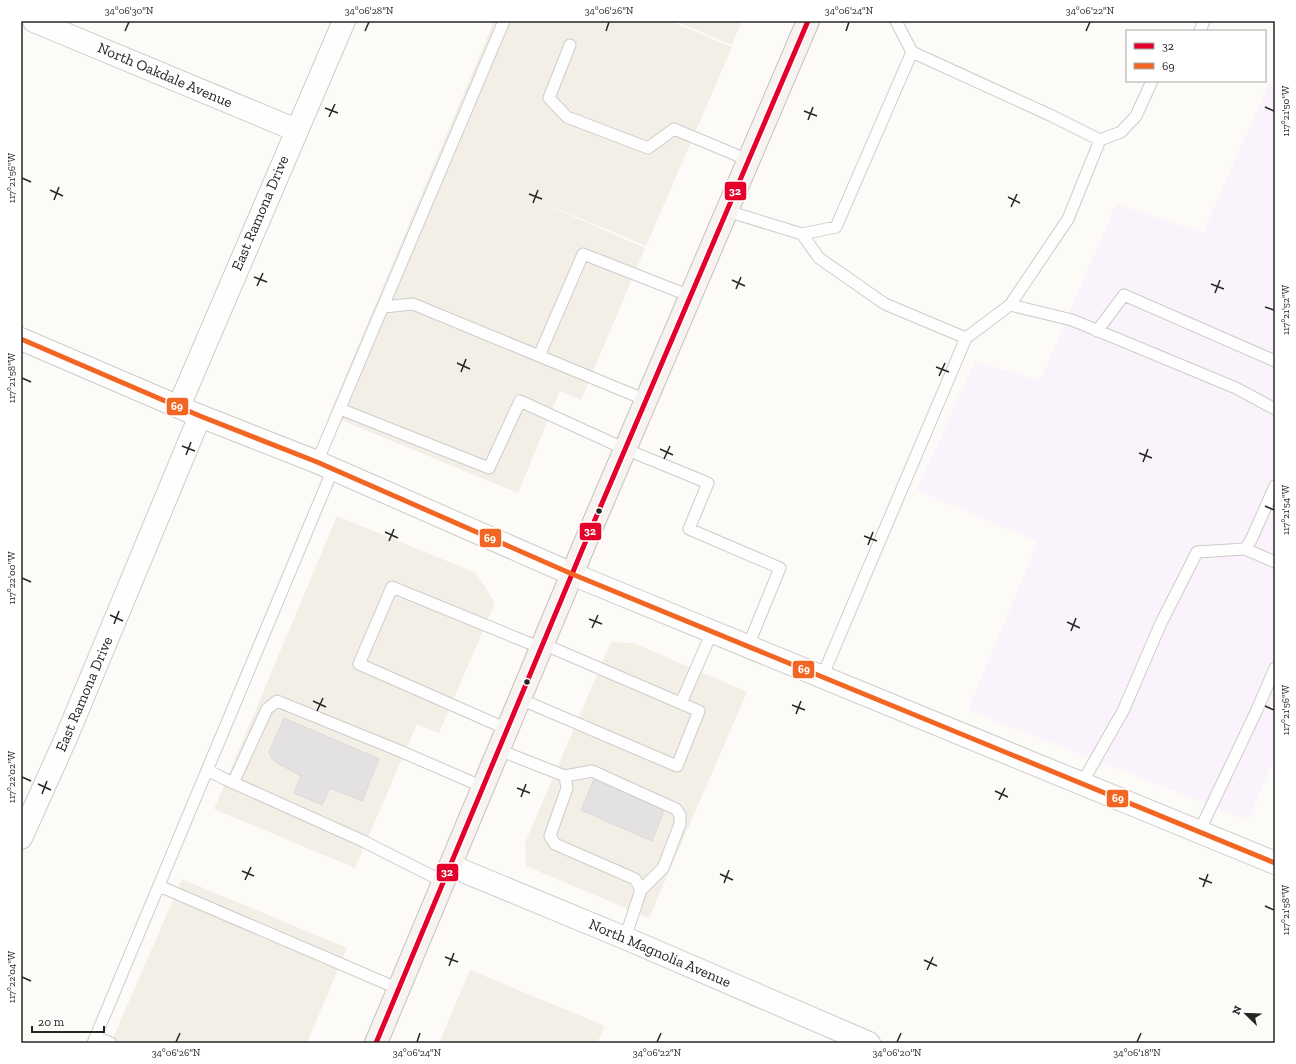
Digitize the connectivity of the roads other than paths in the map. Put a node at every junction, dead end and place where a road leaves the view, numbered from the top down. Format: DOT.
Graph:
graph roads {
  1 [pos="34,21"];
  2 [pos="344,21"];
  3 [pos="504,21"];
  4 [pos="808,21"];
  5 [pos="896,21"];
  6 [pos="570,45"];
  7 [pos="912,52"];
  8 [pos="1152,82"];
  9 [pos="296,130"];
  10 [pos="1100,140"];
  11 [pos="748,160"];
  12 [pos="726,211"];
  13 [pos="802,234"];
  14 [pos="690,296"];
  15 [pos="1010,305"];
  16 [pos="383,307"];
  17 [pos="1097,331"];
  18 [pos="966,338"];
  19 [pos="21,339"];
  20 [pos="539,356"];
  21 [pos="1275,360"];
  22 [pos="646,400"];
  23 [pos="179,406"];
  24 [pos="340,409"];
  25 [pos="1275,409"];
  26 [pos="200,416"];
  27 [pos="625,449"];
  28 [pos="325,466"];
  29 [pos="1275,486"];
  30 [pos="1245,549"];
  31 [pos="1275,562"];
  32 [pos="572,574"];
  33 [pos="712,632"];
  34 [pos="542,646"];
  35 [pos="748,646"];
  36 [pos="1275,668"];
  37 [pos="822,677"];
  38 [pos="520,699"];
  39 [pos="681,704"];
  40 [pos="507,729"];
  41 [pos="499,750"];
  42 [pos="207,770"];
  43 [pos="565,776"];
  44 [pos="233,783"];
  45 [pos="1082,783"];
  46 [pos="483,787"];
  47 [pos="1199,832"];
  48 [pos="21,838"];
  49 [pos="1275,863"];
  50 [pos="447,874"];
  51 [pos="159,886"];
  52 [pos="641,890"];
  53 [pos="625,938"];
  54 [pos="399,989"];
  55 [pos="95,1040"];
  56 [pos="111,1043"];
  57 [pos="376,1043"];
  58 [pos="869,1043"];
  1 -- 9 [label="street, North Oakdale Avenue"];
  2 -- 9 [label="street, East Ramona Drive"];
  3 -- 16 [label="lane"];
  4 -- 11 [label="main road"];
  5 -- 7 [label="lane"];
  6 -- 11 [label="lane"];
  7 -- 10 [label="lane"];
  7 -- 13 [label="lane"];
  8 -- 10 [label="lane"];
  9 -- 23 [label="street, East Ramona Drive"];
  10 -- 15 [label="lane"];
  11 -- 12 [label="main road"];
  12 -- 13 [label="lane"];
  12 -- 14 [label="main road"];
  13 -- 18 [label="lane"];
  14 -- 20 [label="lane"];
  14 -- 22 [label="main road"];
  15 -- 17 [label="lane"];
  15 -- 18 [label="lane"];
  16 -- 20 [label="lane"];
  16 -- 24 [label="lane"];
  17 -- 21 [label="lane"];
  17 -- 25 [label="lane"];
  18 -- 37 [label="lane"];
  19 -- 23 [label="street"];
  20 -- 22 [label="lane"];
  22 -- 27 [label="main road"];
  23 -- 26 [label="street"];
  24 -- 27 [label="lane"];
  24 -- 28 [label="lane"];
  26 -- 28 [label="street"];
  26 -- 48 [label="street, East Ramona Drive"];
  27 -- 32 [label="main road"];
  27 -- 35 [label="lane"];
  28 -- 32 [label="street"];
  28 -- 42 [label="lane"];
  29 -- 30 [label="lane"];
  30 -- 31 [label="lane"];
  30 -- 45 [label="lane"];
  32 -- 33 [label="street"];
  32 -- 34 [label="main road"];
  33 -- 35 [label="street"];
  33 -- 39 [label="lane"];
  34 -- 38 [label="main road"];
  34 -- 39 [label="lane"];
  34 -- 40 [label="lane"];
  35 -- 37 [label="street"];
  36 -- 47 [label="lane"];
  37 -- 45 [label="street"];
  38 -- 39 [label="lane"];
  38 -- 40 [label="main road"];
  40 -- 41 [label="main road"];
  41 -- 43 [label="lane"];
  41 -- 46 [label="main road"];
  42 -- 44 [label="lane"];
  42 -- 51 [label="lane"];
  43 -- 52 [label="lane"];
  43 -- 52 [label="lane"];
  44 -- 46 [label="lane"];
  44 -- 50 [label="lane"];
  45 -- 47 [label="street"];
  46 -- 50 [label="main road"];
  47 -- 49 [label="street"];
  50 -- 53 [label="street, North Magnolia Avenue"];
  50 -- 54 [label="main road"];
  51 -- 54 [label="lane"];
  51 -- 55 [label="lane"];
  52 -- 53 [label="lane"];
  53 -- 58 [label="street, North Magnolia Avenue"];
  54 -- 57 [label="main road"];
  55 -- 56 [label="lane"];
}
